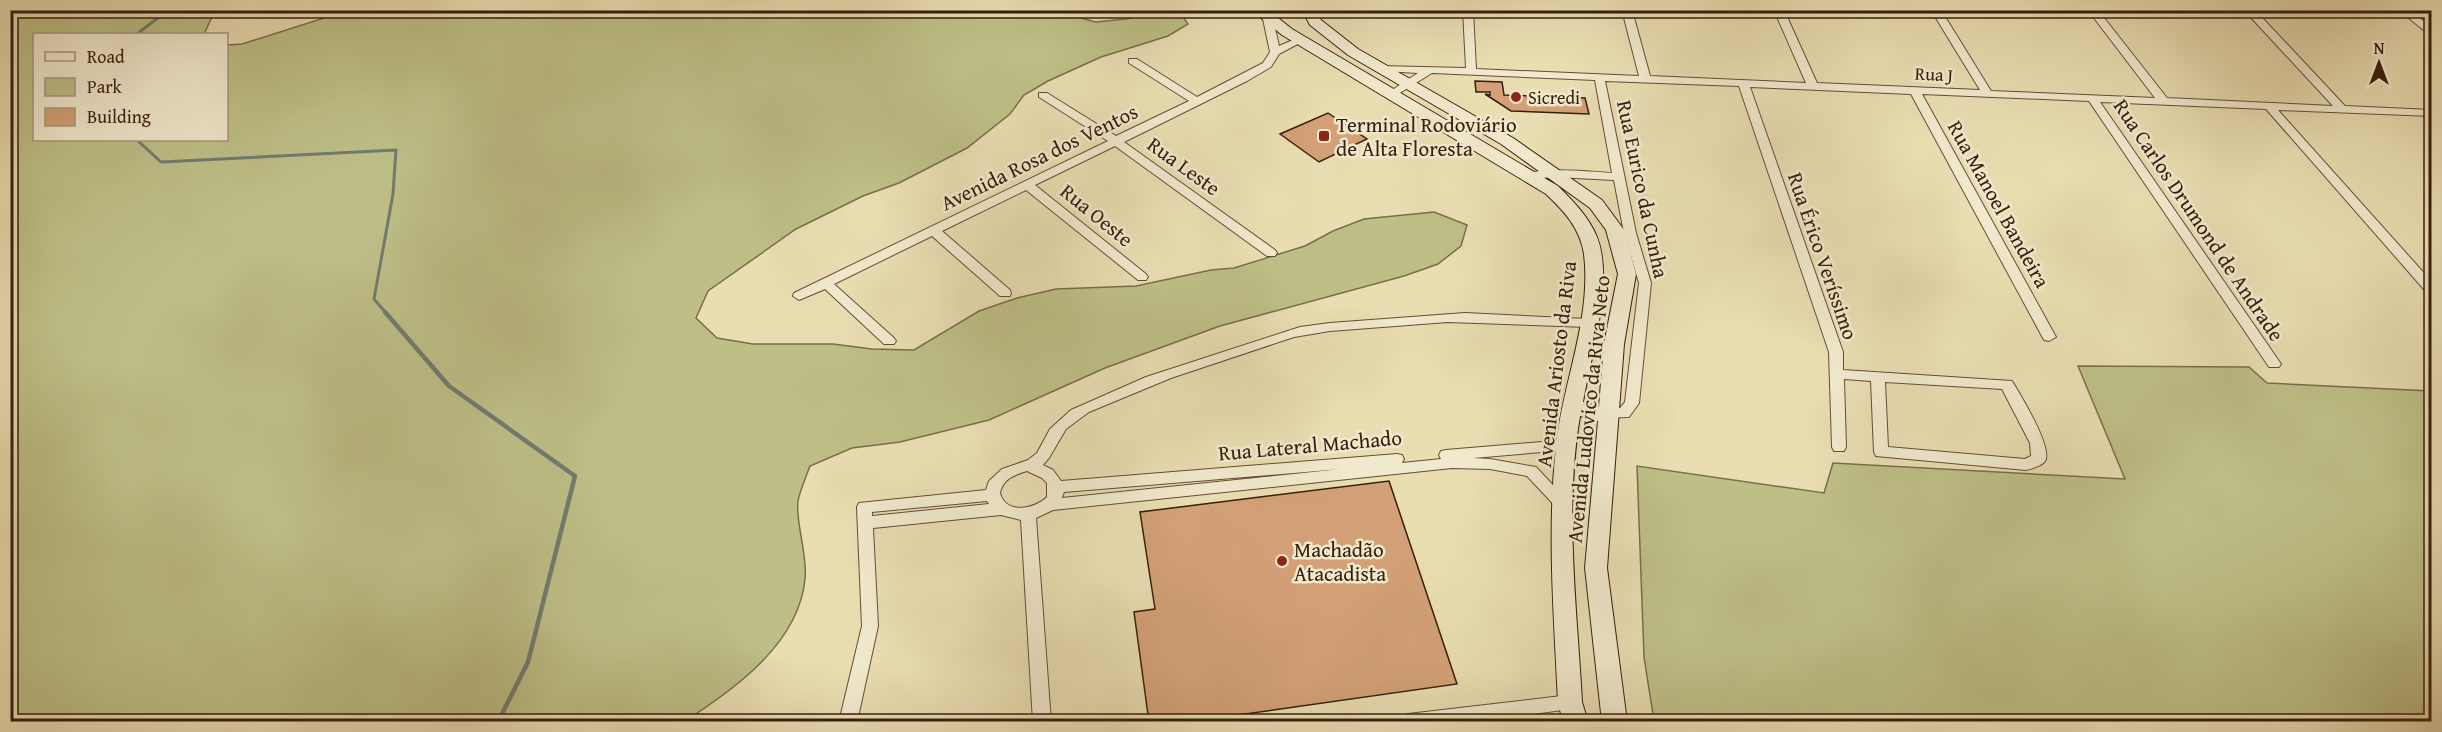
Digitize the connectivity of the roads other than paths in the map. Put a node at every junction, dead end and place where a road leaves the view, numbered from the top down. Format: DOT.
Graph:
graph roads {
  1 [pos="1468,10"];
  2 [pos="1627,10"];
  3 [pos="1779,10"];
  4 [pos="1936,10"];
  5 [pos="2093,10"];
  6 [pos="2248,10"];
  7 [pos="2404,10"];
  8 [pos="1263,15"];
  9 [pos="1312,16"];
  10 [pos="2432,34"];
  11 [pos="1331,35"];
  12 [pos="1292,38"];
  13 [pos="1275,52"];
  14 [pos="1133,61"];
  15 [pos="1383,68"];
  16 [pos="1435,68"];
  17 [pos="1471,70"];
  18 [pos="1599,76"];
  19 [pos="1646,78"];
  20 [pos="1743,82"];
  21 [pos="1812,85"];
  22 [pos="1398,89"];
  23 [pos="1914,90"];
  24 [pos="1987,93"];
  25 [pos="1043,95"];
  26 [pos="2092,98"];
  27 [pos="2163,101"];
  28 [pos="1197,102"];
  29 [pos="2269,106"];
  30 [pos="2342,109"];
  31 [pos="2432,113"];
  32 [pos="1116,141"];
  33 [pos="1555,174"];
  34 [pos="1529,176"];
  35 [pos="1618,177"];
  36 [pos="1027,184"];
  37 [pos="933,230"];
  38 [pos="1622,232"];
  39 [pos="1270,253"];
  40 [pos="1142,277"];
  41 [pos="826,283"];
  42 [pos="2432,291"];
  43 [pos="1005,293"];
  44 [pos="799,296"];
  45 [pos="1588,323"];
  46 [pos="2049,337"];
  47 [pos="889,341"];
  48 [pos="1614,344"];
  49 [pos="1639,347"];
  50 [pos="2274,364"];
  51 [pos="1838,374"];
  52 [pos="1878,376"];
  53 [pos="1573,406"];
  54 [pos="1609,414"];
  55 [pos="1566,446"];
  56 [pos="1839,447"];
  57 [pos="1029,466"];
  58 [pos="1057,487"];
  59 [pos="992,495"];
  60 [pos="1562,504"];
  61 [pos="1050,505"];
  62 [pos="1001,509"];
  63 [pos="864,515"];
  64 [pos="1028,515"];
  65 [pos="1570,702"];
  66 [pos="848,722"];
  67 [pos="1042,722"];
  68 [pos="1408,722"];
  69 [pos="1576,722"];
  70 [pos="1615,722"];
  1 -- 17 [label="street"];
  2 -- 19 [label="street"];
  3 -- 21 [label="street"];
  4 -- 24 [label="street"];
  5 -- 27 [label="street"];
  6 -- 30 [label="street"];
  7 -- 10 [label="street"];
  8 -- 12 [label="street, Avenida Ariosto da Riva"];
  8 -- 13 [label="street"];
  9 -- 11 [label="street, Avenida Ludovico da Riva Neto"];
  9 -- 12 [label="street"];
  11 -- 12 [label="street"];
  11 -- 15 [label="street, Avenida Ludovico da Riva Neto"];
  12 -- 13 [label="street, Avenida Rosa dos Ventos"];
  12 -- 22 [label="street, Avenida Ariosto da Riva"];
  13 -- 28 [label="street, Avenida Rosa dos Ventos"];
  14 -- 28 [label="street"];
  15 -- 16 [label="street, Rua J"];
  15 -- 22 [label="street, Avenida Ludovico da Riva Neto"];
  16 -- 17 [label="street, Rua J"];
  16 -- 22 [label="street"];
  17 -- 18 [label="street, Rua J"];
  18 -- 19 [label="street, Rua J"];
  18 -- 35 [label="street, Rua Eurico da Cunha"];
  19 -- 20 [label="street, Rua J"];
  20 -- 21 [label="street, Rua J"];
  20 -- 51 [label="street, Rua Érico Veríssimo"];
  21 -- 23 [label="street, Rua J"];
  22 -- 33 [label="street, Avenida Ludovico da Riva Neto"];
  22 -- 34 [label="street, Avenida Ariosto da Riva"];
  23 -- 24 [label="street, Rua J"];
  23 -- 46 [label="street, Rua Manoel Bandeira"];
  24 -- 26 [label="street, Rua J"];
  25 -- 32 [label="street, Rua Leste"];
  26 -- 27 [label="street, Rua J"];
  26 -- 50 [label="street, Rua Carlos Drumond de Andrade"];
  27 -- 29 [label="street, Rua J"];
  28 -- 32 [label="street, Avenida Rosa dos Ventos"];
  29 -- 30 [label="street, Rua J"];
  29 -- 42 [label="street"];
  30 -- 31 [label="street, Rua J"];
  32 -- 36 [label="street, Avenida Rosa dos Ventos"];
  32 -- 39 [label="street, Rua Leste"];
  33 -- 34 [label="street"];
  33 -- 35 [label="street"];
  33 -- 38 [label="street, Avenida Ludovico da Riva Neto"];
  34 -- 45 [label="street, Avenida Ariosto da Riva"];
  35 -- 38 [label="street, Rua Eurico da Cunha"];
  36 -- 37 [label="street, Avenida Rosa dos Ventos"];
  36 -- 40 [label="street, Rua Oeste"];
  37 -- 41 [label="street, Avenida Rosa dos Ventos"];
  37 -- 43 [label="street"];
  38 -- 48 [label="street, Avenida Ludovico da Riva Neto"];
  38 -- 49 [label="street, Rua Eurico da Cunha"];
  41 -- 44 [label="street, Avenida Rosa dos Ventos"];
  41 -- 47 [label="street"];
  45 -- 53 [label="street, Avenida Ariosto da Riva"];
  45 -- 57 [label="street"];
  48 -- 49 [label="street"];
  48 -- 54 [label="street, Avenida Ludovico da Riva Neto"];
  49 -- 54 [label="street, Rua Eurico da Cunha"];
  51 -- 52 [label="street"];
  51 -- 56 [label="street, Rua Érico Veríssimo"];
  52 -- 52 [label="street"];
  53 -- 54 [label="street"];
  53 -- 55 [label="street, Avenida Ariosto da Riva"];
  54 -- 70 [label="street, Avenida Ludovico da Riva Neto"];
  55 -- 58 [label="street, Rua Lateral Machado"];
  55 -- 60 [label="street, Avenida Ariosto da Riva"];
  57 -- 58 [label="street"];
  57 -- 59 [label="street"];
  58 -- 61 [label="street"];
  59 -- 62 [label="street"];
  59 -- 63 [label="street"];
  60 -- 61 [label="street"];
  60 -- 65 [label="street, Avenida Ariosto da Riva"];
  61 -- 64 [label="street"];
  62 -- 63 [label="street"];
  62 -- 64 [label="street"];
  63 -- 66 [label="street"];
  64 -- 67 [label="street"];
  65 -- 68 [label="street"];
  65 -- 69 [label="street, Avenida Ariosto da Riva"];
}
